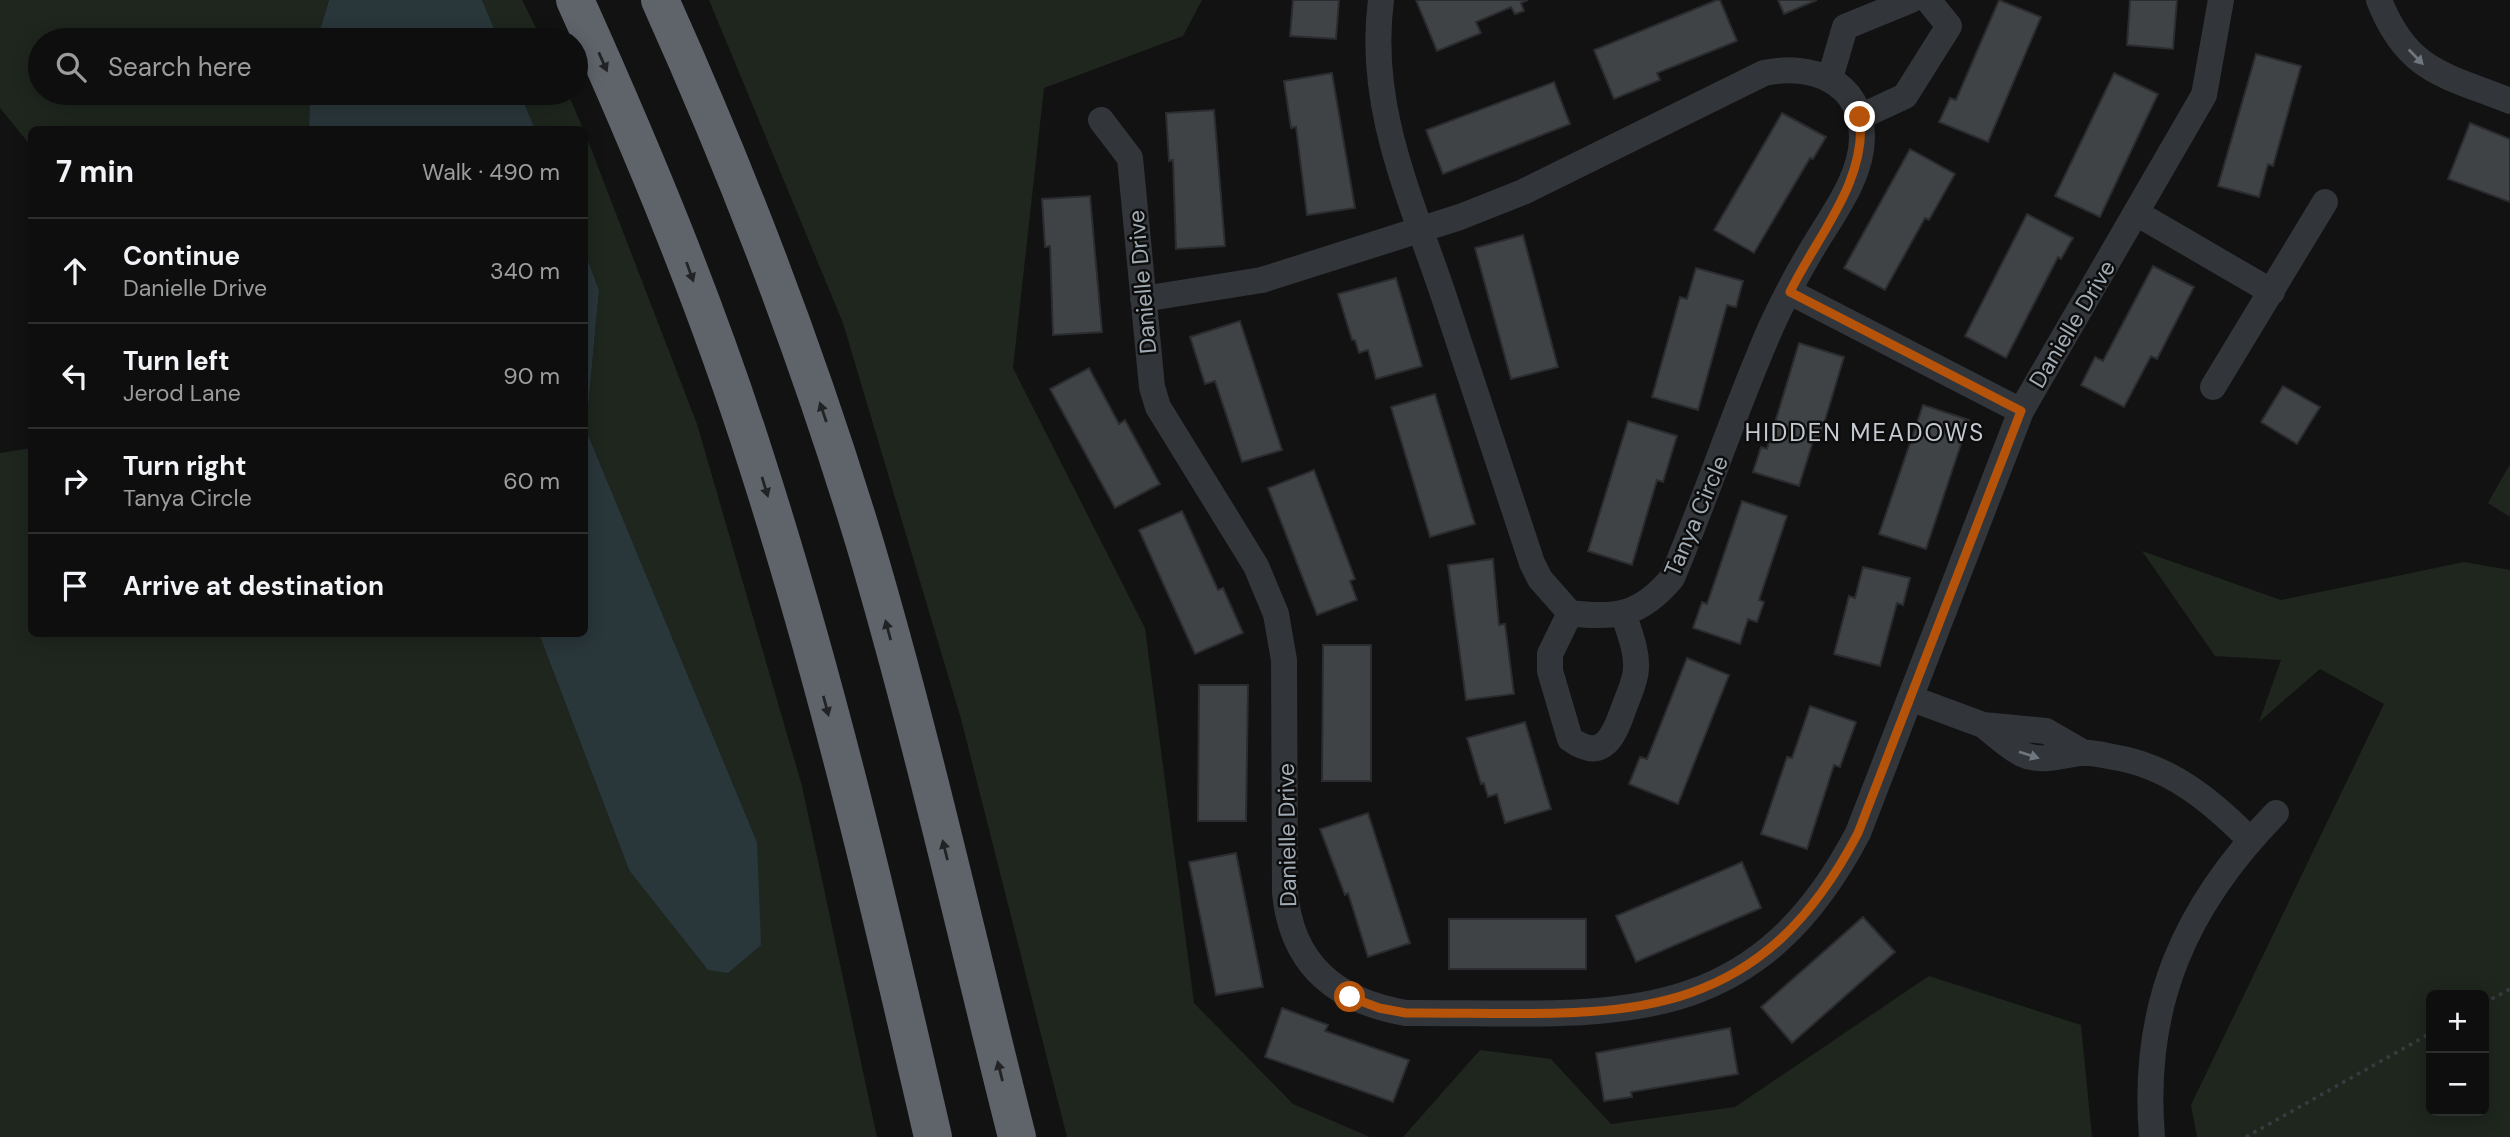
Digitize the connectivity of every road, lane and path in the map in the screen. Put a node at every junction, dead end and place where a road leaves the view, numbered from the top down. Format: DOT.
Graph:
graph roads {
  1 [pos="575,0"];
  2 [pos="660,0"];
  3 [pos="1381,0"];
  4 [pos="1910,0"];
  5 [pos="1928,0"];
  6 [pos="2221,0"];
  7 [pos="2379,0"];
  8 [pos="587,28"];
  9 [pos="588,30"];
  10 [pos="1830,78"];
  11 [pos="2510,101"];
  12 [pos="1860,117"];
  13 [pos="1101,120"];
  14 [pos="2325,202"];
  15 [pos="2138,214"];
  16 [pos="1421,230"];
  17 [pos="1790,292"];
  18 [pos="2272,292"];
  19 [pos="1143,299"];
  20 [pos="2213,387"];
  21 [pos="2021,411"];
  22 [pos="1570,613"];
  23 [pos="1624,615"];
  24 [pos="1910,698"];
  25 [pos="2276,813"];
  26 [pos="2249,840"];
  27 [pos="2510,989"];
  28 [pos="2489,1000"];
  29 [pos="2426,1036"];
  30 [pos="933,1137"];
  31 [pos="1017,1137"];
  32 [pos="2152,1137"];
  33 [pos="2246,1137"];
  1 -- 8 [label="highway, one-way"];
  31 -- 2 [label="highway, one-way"];
  3 -- 16 [label="street"];
  4 -- 10 [label="street"];
  5 -- 12 [label="street"];
  6 -- 15 [label="street, Danielle Drive"];
  7 -- 11 [label="street, one-way"];
  9 -- 30 [label="highway, one-way"];
  10 -- 12 [label="street"];
  10 -- 16 [label="street"];
  12 -- 17 [label="street, Tanya Circle"];
  13 -- 19 [label="street, Danielle Drive"];
  14 -- 18 [label="street"];
  15 -- 18 [label="street"];
  15 -- 21 [label="street, Danielle Drive"];
  16 -- 19 [label="street"];
  16 -- 22 [label="street"];
  17 -- 21 [label="street"];
  17 -- 23 [label="street, Tanya Circle"];
  18 -- 20 [label="street"];
  19 -- 24 [label="street, Danielle Drive"];
  21 -- 24 [label="street, Danielle Drive"];
  22 -- 23 [label="street, Tanya Circle"];
  22 -- 23 [label="street"];
  24 -- 26 [label="street"];
  25 -- 26 [label="street"];
  26 -- 32 [label="street"];
  27 -- 28 [label="path"];
  29 -- 33 [label="path"];
}
